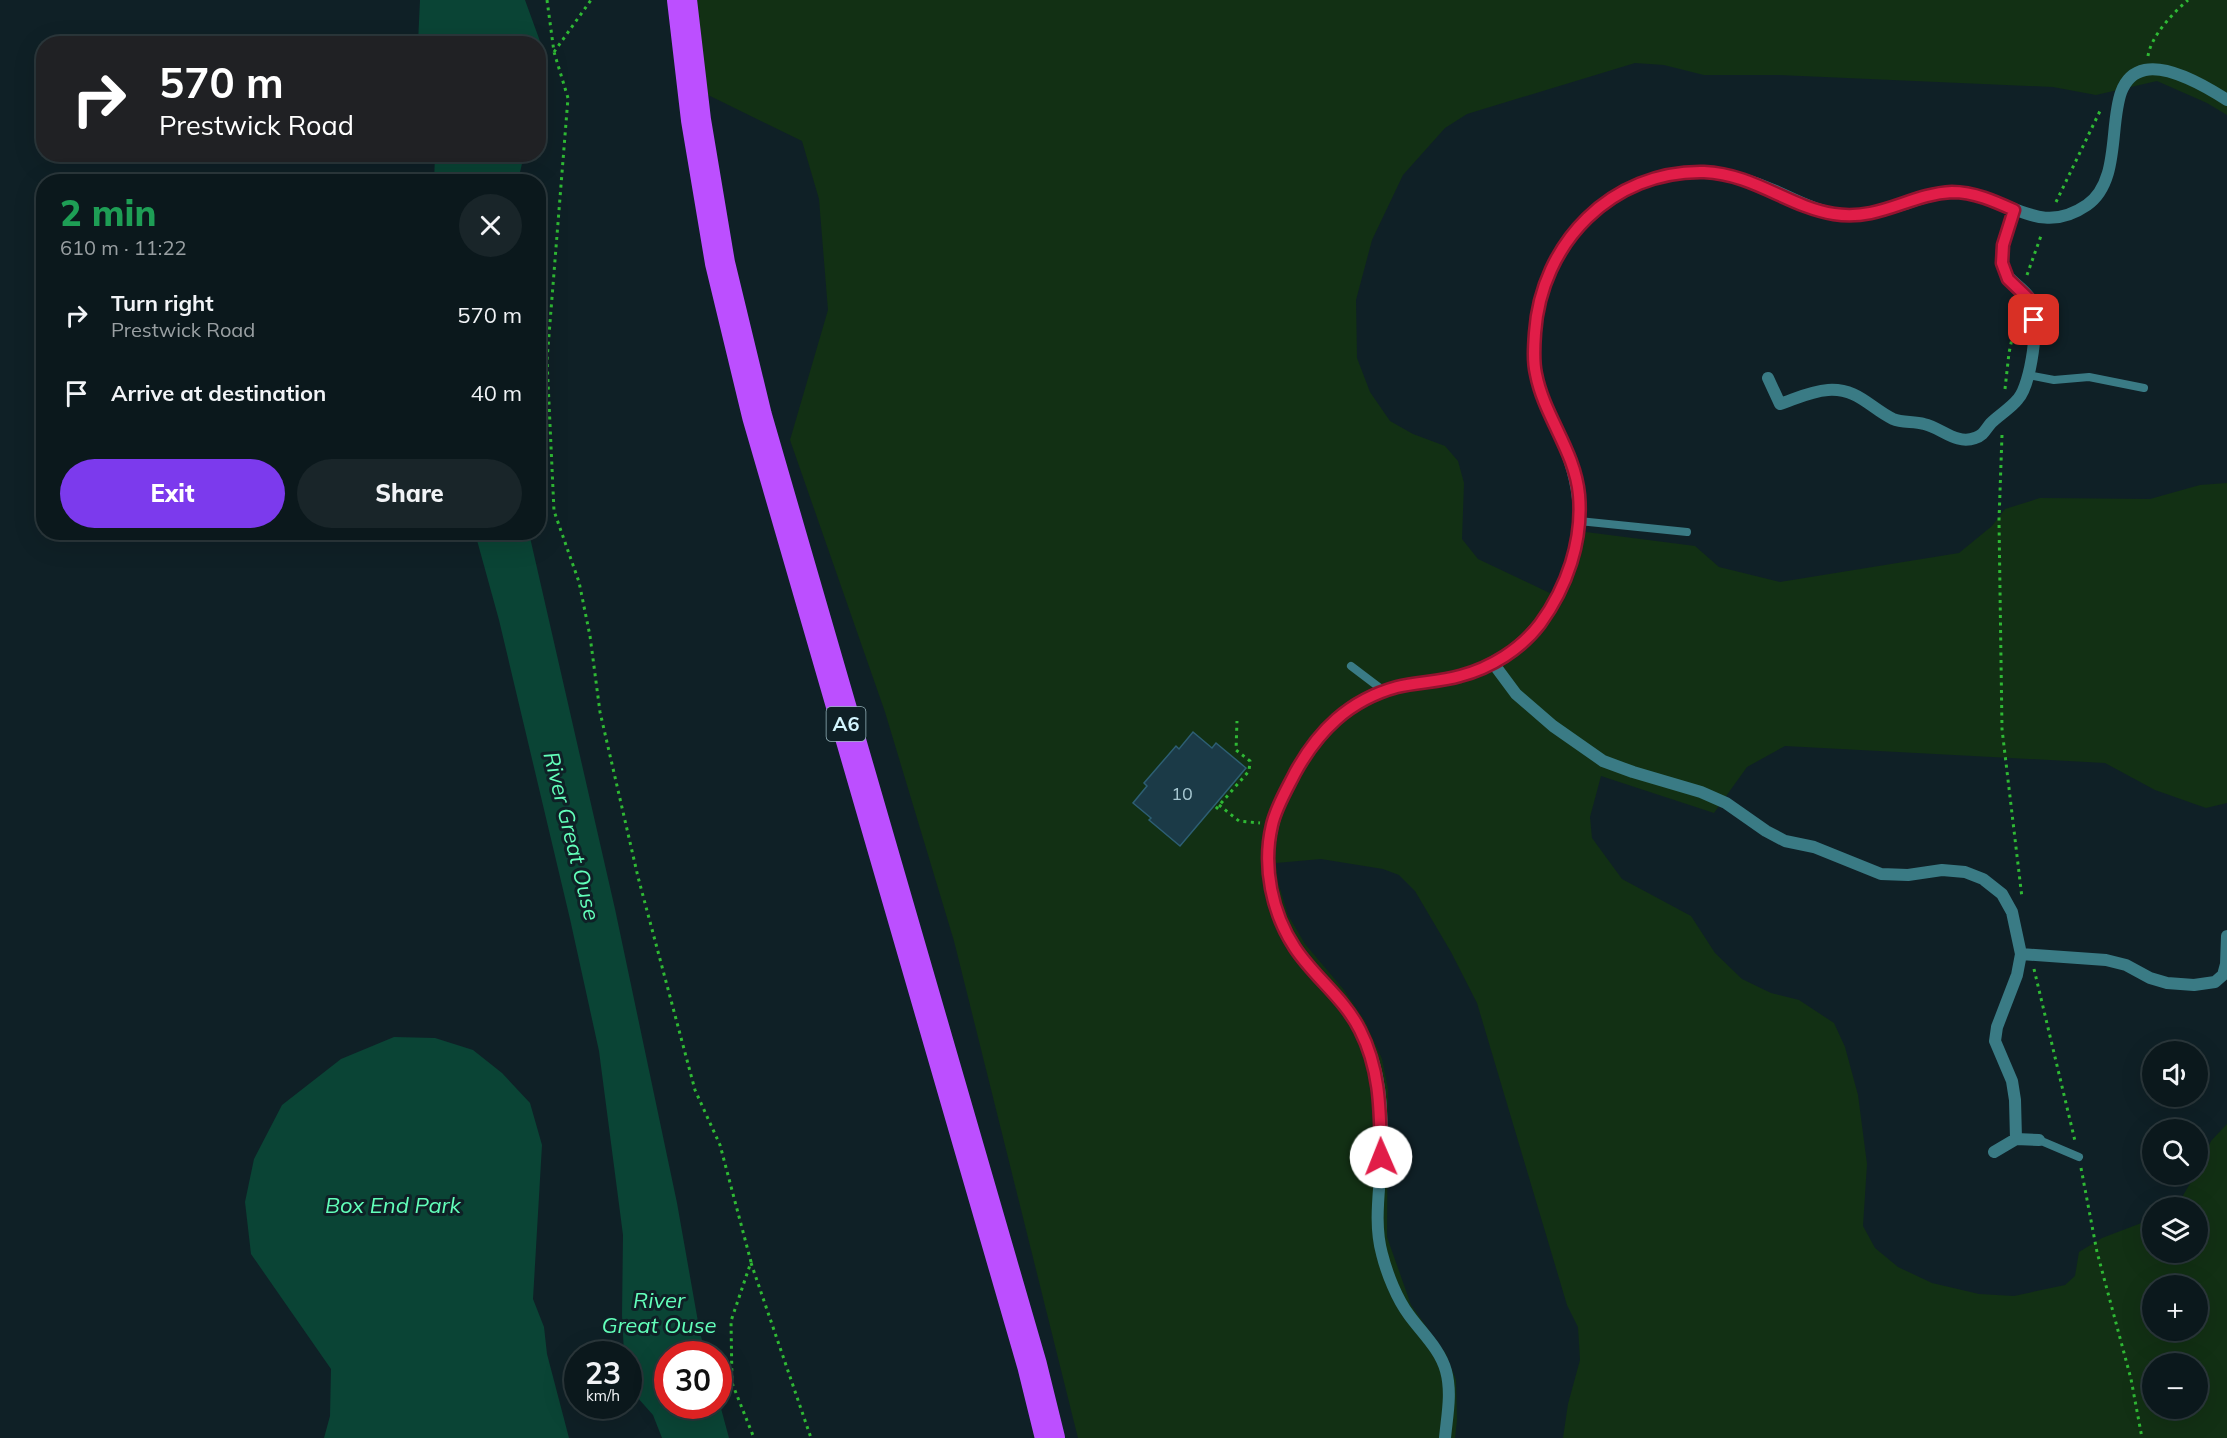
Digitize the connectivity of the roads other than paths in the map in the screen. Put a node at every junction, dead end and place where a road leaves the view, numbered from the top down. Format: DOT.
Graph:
graph roads {
  1 [pos="682,0"];
  2 [pos="2227,100"];
  3 [pos="2014,210"];
  4 [pos="2028,375"];
  5 [pos="1768,378"];
  6 [pos="2144,388"];
  7 [pos="1579,521"];
  8 [pos="1687,532"];
  9 [pos="1493,663"];
  10 [pos="1351,666"];
  11 [pos="1384,691"];
  12 [pos="2227,936"];
  13 [pos="2026,955"];
  14 [pos="2016,1139"];
  15 [pos="2039,1140"];
  16 [pos="1994,1152"];
  17 [pos="2079,1156"];
  18 [pos="1050,1438"];
  19 [pos="1445,1438"];
  1 -- 18 [label="highway, A6"];
  2 -- 3 [label="street"];
  3 -- 4 [label="street"];
  3 -- 7 [label="street"];
  4 -- 5 [label="street"];
  4 -- 6 [label="lane"];
  7 -- 8 [label="lane"];
  7 -- 9 [label="street"];
  9 -- 11 [label="street"];
  9 -- 13 [label="street"];
  10 -- 11 [label="lane"];
  11 -- 19 [label="street"];
  12 -- 13 [label="street"];
  13 -- 14 [label="street"];
  14 -- 15 [label="street"];
  14 -- 16 [label="street"];
  15 -- 17 [label="lane"];
}
